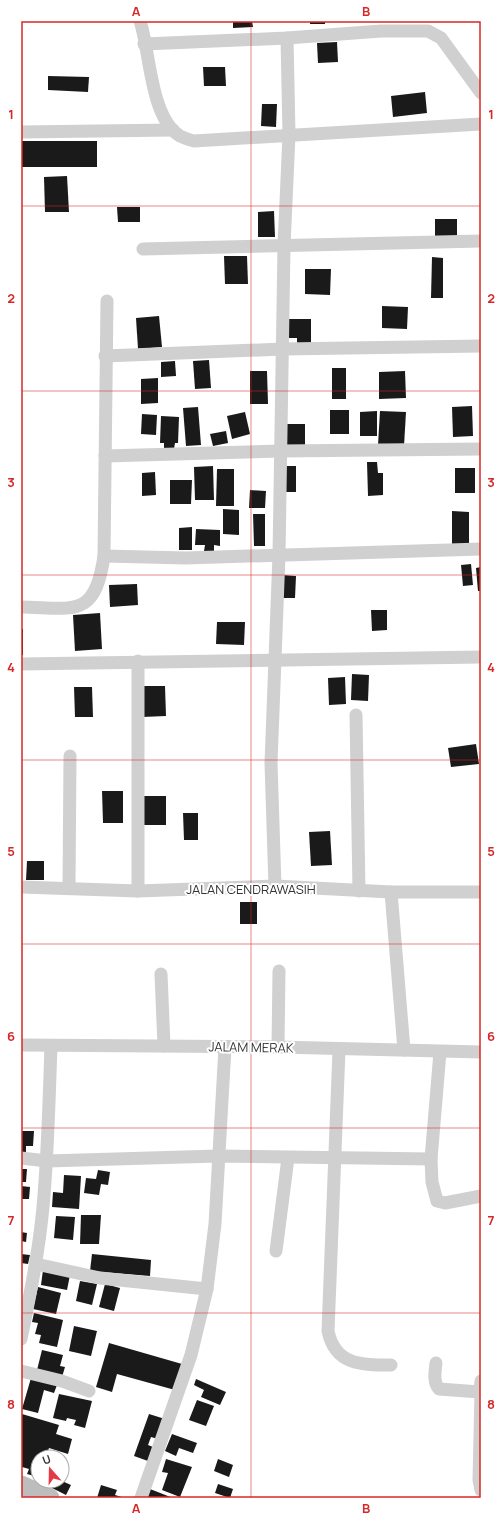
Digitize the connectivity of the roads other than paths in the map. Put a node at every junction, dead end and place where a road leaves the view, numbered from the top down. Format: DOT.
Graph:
graph roads {
  1 [pos="140,21"];
  2 [pos="287,38"];
  3 [pos="144,44"];
  4 [pos="481,93"];
  5 [pos="481,124"];
  6 [pos="173,130"];
  7 [pos="21,132"];
  8 [pos="289,135"];
  9 [pos="481,241"];
  10 [pos="284,246"];
  11 [pos="143,249"];
  12 [pos="106,301"];
  13 [pos="481,346"];
  14 [pos="283,349"];
  15 [pos="105,356"];
  16 [pos="481,449"];
  17 [pos="280,451"];
  18 [pos="105,456"];
  19 [pos="481,549"];
  20 [pos="279,555"];
  21 [pos="104,556"];
  22 [pos="21,607"];
  23 [pos="481,657"];
  24 [pos="138,661"];
  25 [pos="274,661"];
  26 [pos="21,664"];
  27 [pos="356,716"];
  28 [pos="70,756"];
  29 [pos="275,886"];
  30 [pos="21,888"];
  31 [pos="69,888"];
  32 [pos="359,890"];
  33 [pos="138,891"];
  34 [pos="390,892"];
  35 [pos="481,892"];
  36 [pos="279,971"];
  37 [pos="161,974"];
  38 [pos="21,1045"];
  39 [pos="52,1046"];
  40 [pos="164,1046"];
  41 [pos="225,1047"];
  42 [pos="278,1047"];
  43 [pos="340,1050"];
  44 [pos="404,1050"];
  45 [pos="440,1052"];
  46 [pos="481,1052"];
  47 [pos="218,1156"];
  48 [pos="336,1157"];
  49 [pos="21,1158"];
  50 [pos="288,1158"];
  51 [pos="430,1159"];
  52 [pos="47,1161"];
  53 [pos="481,1196"];
  54 [pos="276,1251"];
  55 [pos="36,1264"];
  56 [pos="208,1289"];
  57 [pos="21,1339"];
  58 [pos="436,1363"];
  59 [pos="391,1365"];
  60 [pos="21,1371"];
  61 [pos="481,1389"];
  62 [pos="89,1391"];
  63 [pos="21,1485"];
  64 [pos="481,1490"];
  65 [pos="50,1498"];
  66 [pos="141,1498"];
  1 -- 3 [label="street"];
  2 -- 3 [label="street"];
  2 -- 4 [label="street"];
  2 -- 8 [label="street"];
  3 -- 6 [label="street"];
  5 -- 8 [label="street"];
  6 -- 7 [label="street"];
  6 -- 8 [label="street"];
  8 -- 10 [label="street"];
  9 -- 10 [label="street"];
  10 -- 11 [label="street"];
  10 -- 14 [label="street"];
  12 -- 15 [label="street"];
  13 -- 14 [label="street"];
  14 -- 15 [label="street"];
  14 -- 17 [label="street"];
  15 -- 18 [label="street"];
  16 -- 17 [label="street"];
  17 -- 18 [label="street"];
  17 -- 20 [label="street"];
  18 -- 21 [label="street"];
  19 -- 20 [label="street"];
  20 -- 21 [label="street"];
  20 -- 25 [label="street"];
  21 -- 22 [label="street"];
  23 -- 25 [label="street"];
  24 -- 25 [label="street"];
  24 -- 26 [label="street"];
  24 -- 33 [label="street"];
  25 -- 29 [label="street"];
  27 -- 32 [label="street"];
  28 -- 31 [label="street"];
  29 -- 32 [label="street, JALAN CENDRAWASIH"];
  29 -- 33 [label="street, JALAN CENDRAWASIH"];
  30 -- 31 [label="street, JALAN CENDRAWASIH"];
  31 -- 33 [label="street, JALAN CENDRAWASIH"];
  32 -- 34 [label="street, JALAN CENDRAWASIH"];
  34 -- 35 [label="street, JALAN CENDRAWASIH"];
  34 -- 44 [label="street"];
  36 -- 42 [label="street"];
  37 -- 40 [label="street"];
  38 -- 39 [label="street, JALAM MERAK"];
  39 -- 40 [label="street, JALAM MERAK"];
  39 -- 52 [label="street"];
  40 -- 41 [label="street, JALAM MERAK"];
  41 -- 42 [label="street, JALAM MERAK"];
  41 -- 47 [label="street"];
  42 -- 43 [label="street, JALAM MERAK"];
  43 -- 44 [label="street, JALAM MERAK"];
  43 -- 48 [label="street"];
  44 -- 45 [label="street, JALAM MERAK"];
  45 -- 46 [label="street, JALAM MERAK"];
  45 -- 51 [label="street"];
  47 -- 50 [label="street"];
  47 -- 52 [label="street"];
  47 -- 56 [label="street"];
  48 -- 50 [label="street"];
  48 -- 51 [label="street"];
  48 -- 59 [label="street"];
  49 -- 52 [label="street"];
  50 -- 54 [label="street"];
  51 -- 53 [label="street"];
  52 -- 55 [label="street"];
  55 -- 56 [label="street"];
  55 -- 57 [label="street"];
  56 -- 66 [label="street"];
  58 -- 61 [label="street"];
  60 -- 62 [label="street"];
  61 -- 64 [label="street"];
  63 -- 65 [label="main road"];
}
